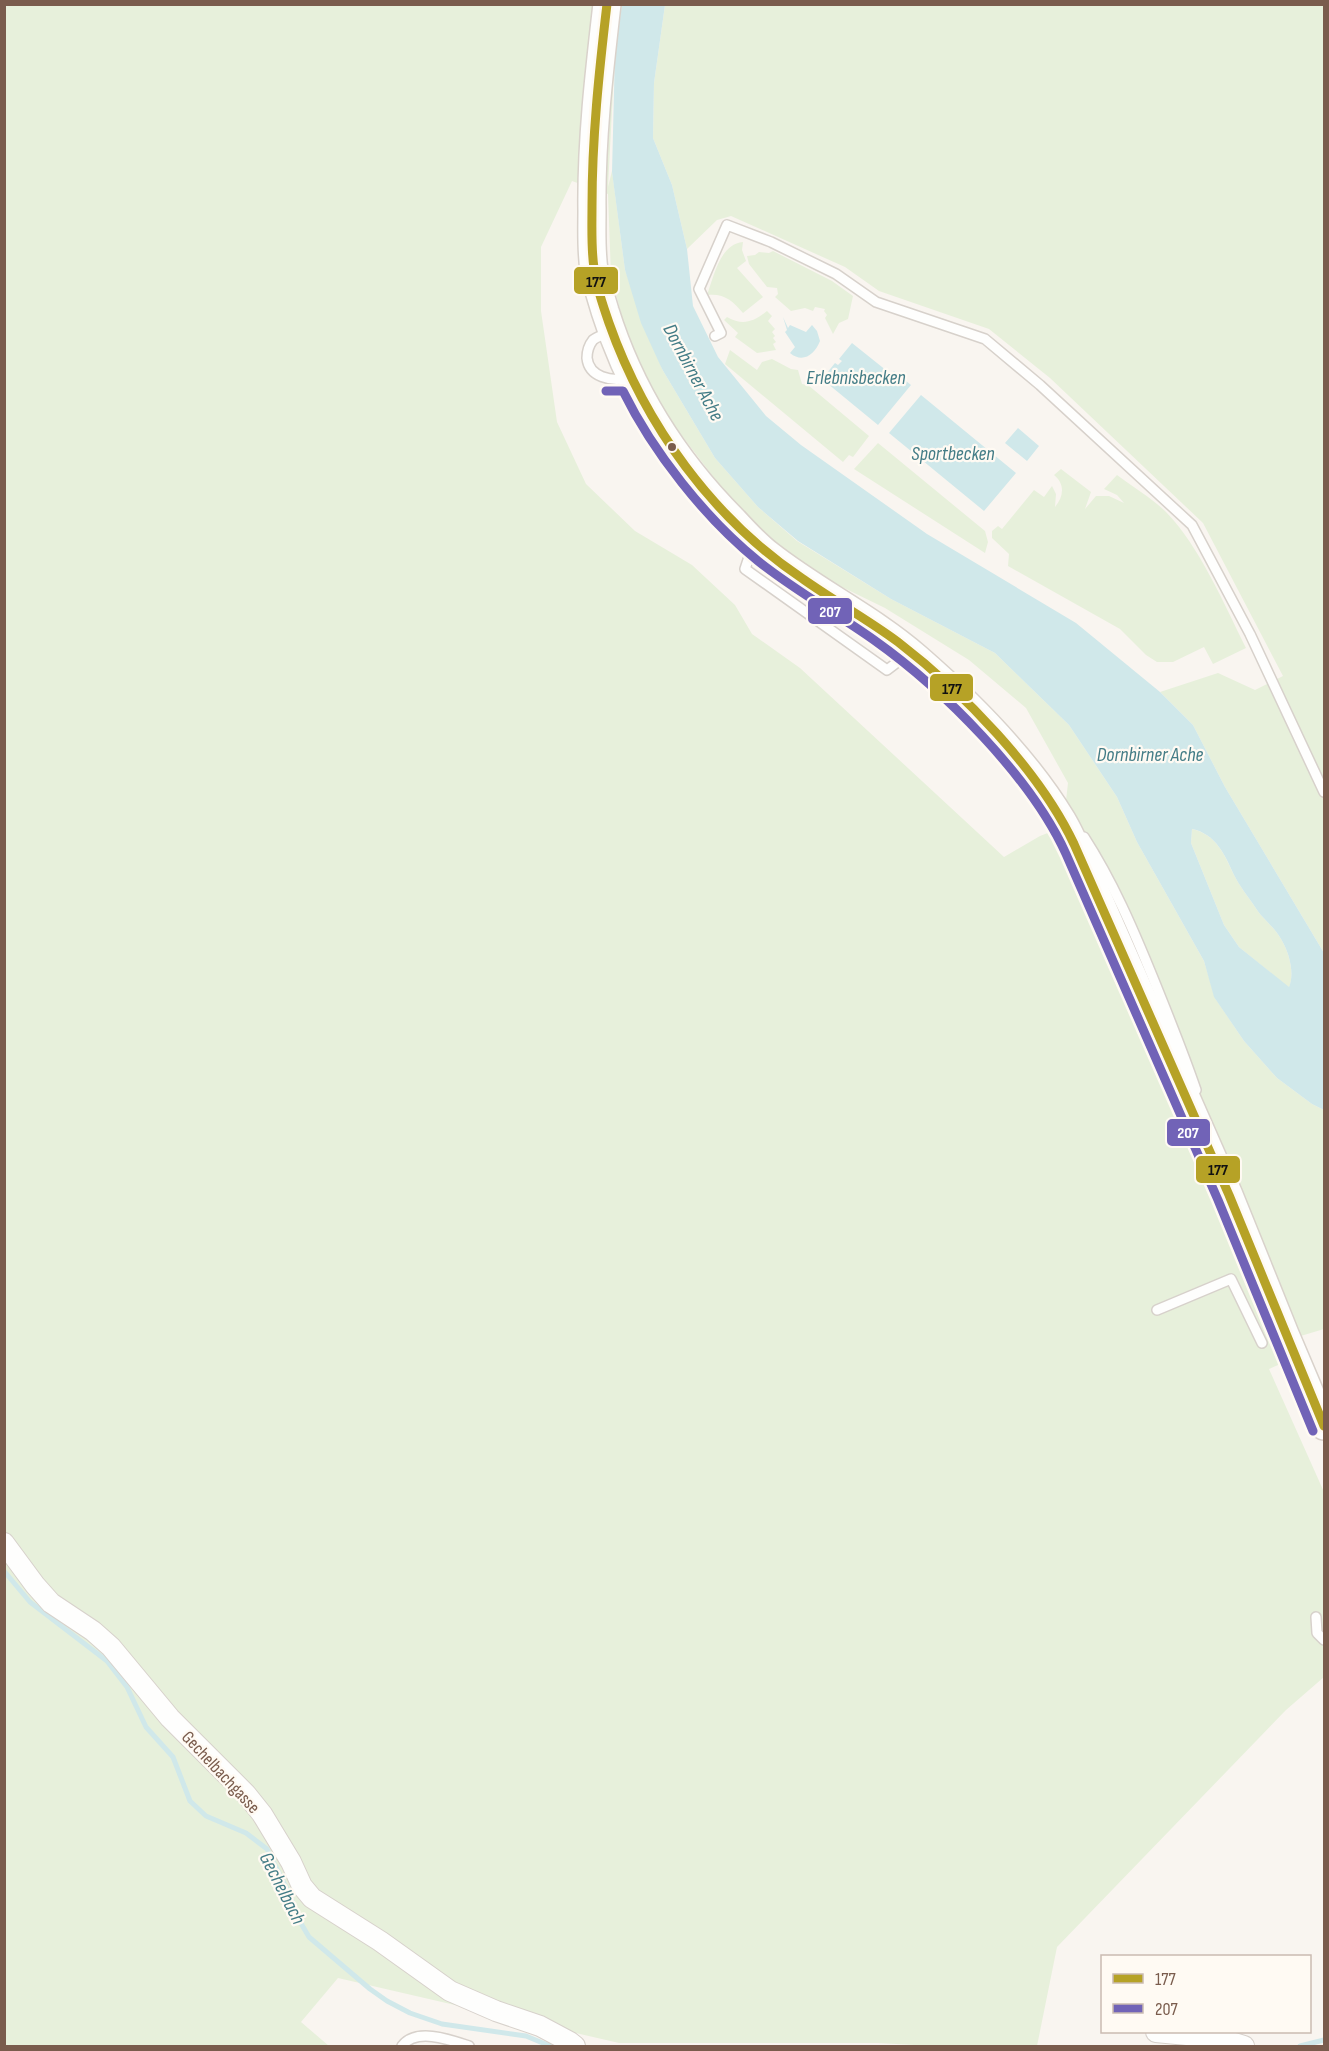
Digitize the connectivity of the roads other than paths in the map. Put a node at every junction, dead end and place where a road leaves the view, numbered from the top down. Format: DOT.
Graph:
graph roads {
  1 [pos="607,4"];
  2 [pos="716,336"];
  3 [pos="1324,792"];
  4 [pos="1071,822"];
  5 [pos="1198,1094"];
  6 [pos="1157,1310"];
  7 [pos="1262,1343"];
  8 [pos="1324,1426"];
  9 [pos="4,1543"];
  10 [pos="1316,1617"];
  11 [pos="1324,1640"];
  12 [pos="1174,2033"];
  13 [pos="572,2044"];
  14 [pos="402,2046"];
  15 [pos="470,2046"];
  16 [pos="1244,2046"];
  1 -- 4 [label="street"];
  2 -- 3 [label="lane"];
  4 -- 5 [label="lane"];
  4 -- 8 [label="street"];
  6 -- 7 [label="lane"];
  9 -- 13 [label="street, Gechelbachgasse"];
  10 -- 11 [label="lane"];
  12 -- 16 [label="street"];
  14 -- 15 [label="lane"];
}
